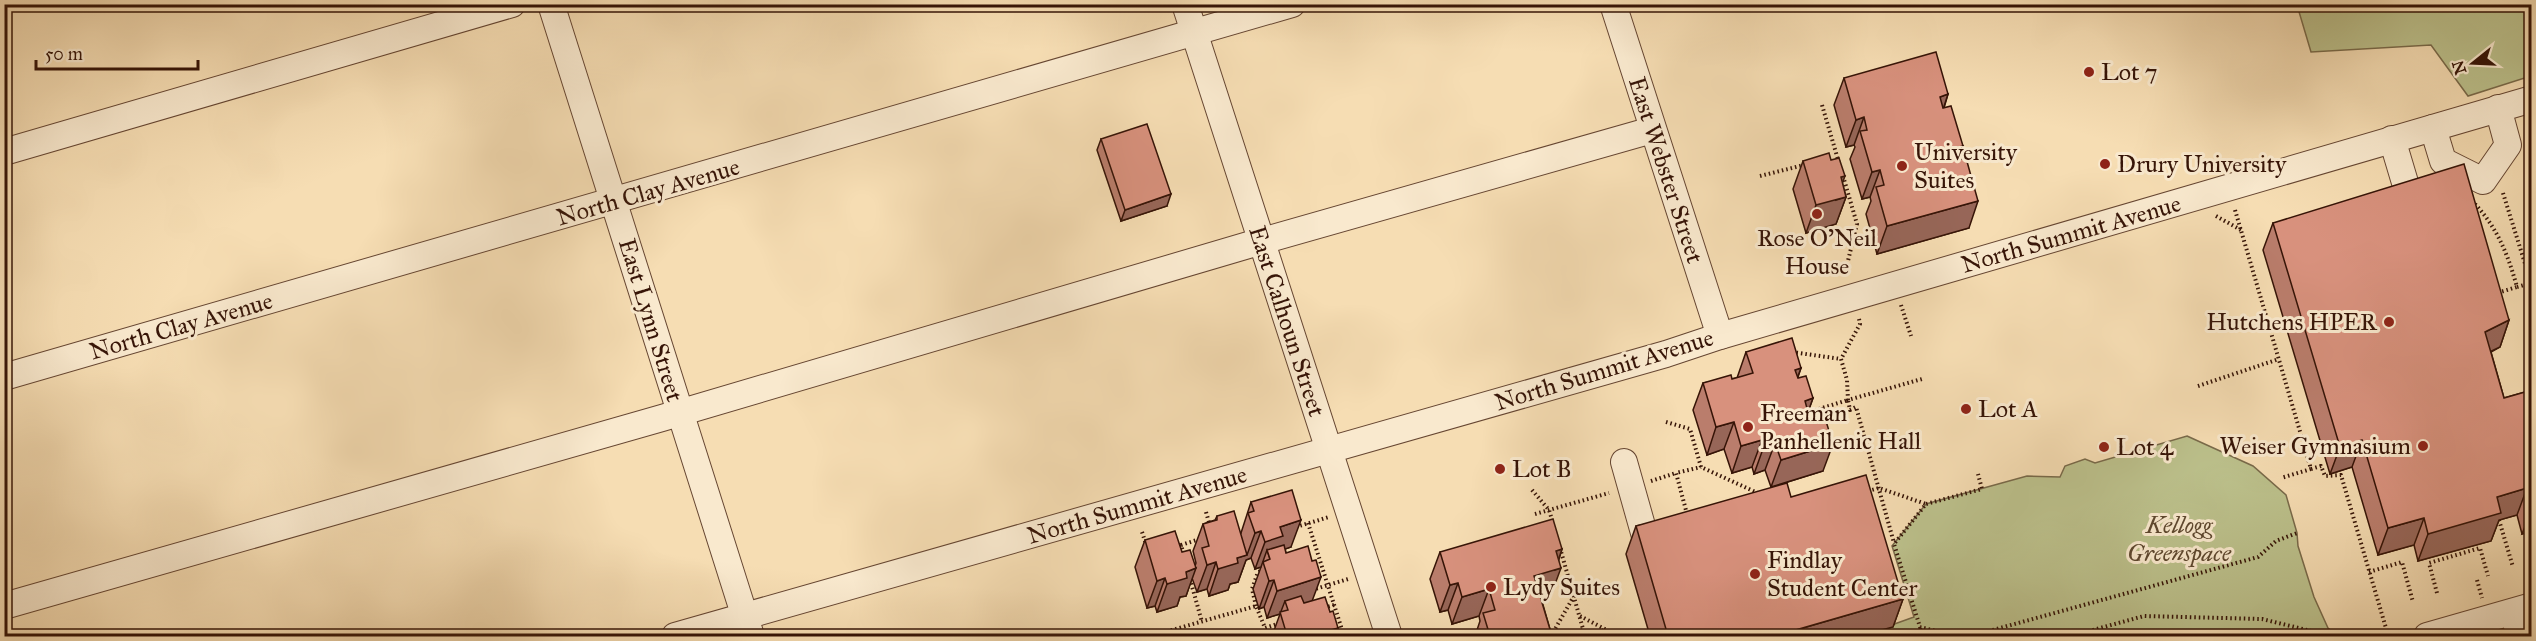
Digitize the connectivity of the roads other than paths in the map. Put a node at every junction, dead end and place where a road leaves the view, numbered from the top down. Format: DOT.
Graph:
graph roads {
  1 [pos="512,4"];
  2 [pos="551,4"];
  3 [pos="1185,4"];
  4 [pos="1292,4"];
  5 [pos="1613,4"];
  6 [pos="1195,34"];
  7 [pos="2532,99"];
  8 [pos="2498,108"];
  9 [pos="2433,128"];
  10 [pos="1652,130"];
  11 [pos="2392,140"];
  12 [pos="4,152"];
  13 [pos="2409,196"];
  14 [pos="614,202"];
  15 [pos="1262,241"];
  16 [pos="1720,336"];
  17 [pos="4,377"];
  18 [pos="680,413"];
  19 [pos="1329,450"];
  20 [pos="1624,462"];
  21 [pos="1646,540"];
  22 [pos="4,606"];
  23 [pos="2522,609"];
  24 [pos="748,626"];
  25 [pos="675,636"];
  26 [pos="1389,636"];
  27 [pos="2427,636"];
  28 [pos="2520,636"];
  1 -- 12 [label="street"];
  2 -- 14 [label="street, East Lynn Street"];
  3 -- 6 [label="street, East Calhoun Street"];
  4 -- 6 [label="street, North Clay Avenue"];
  5 -- 10 [label="street, East Webster Street"];
  6 -- 14 [label="street, North Clay Avenue"];
  6 -- 15 [label="street, East Calhoun Street"];
  7 -- 8 [label="street, North Summit Avenue"];
  8 -- 9 [label="street, North Summit Avenue"];
  8 -- 9 [label="street"];
  9 -- 11 [label="street, North Summit Avenue"];
  10 -- 15 [label="street"];
  10 -- 16 [label="street, East Webster Street"];
  11 -- 13 [label="street"];
  11 -- 16 [label="street, North Summit Avenue"];
  14 -- 17 [label="street, North Clay Avenue"];
  14 -- 18 [label="street, East Lynn Street"];
  15 -- 18 [label="street"];
  15 -- 19 [label="street, East Calhoun Street"];
  16 -- 19 [label="street, North Summit Avenue"];
  18 -- 22 [label="street"];
  18 -- 24 [label="street, East Lynn Street"];
  19 -- 24 [label="street, North Summit Avenue"];
  19 -- 26 [label="street, East Calhoun Street"];
  20 -- 21 [label="street"];
  23 -- 27 [label="street"];
  23 -- 28 [label="street"];
  24 -- 25 [label="street, North Summit Avenue"];
}
